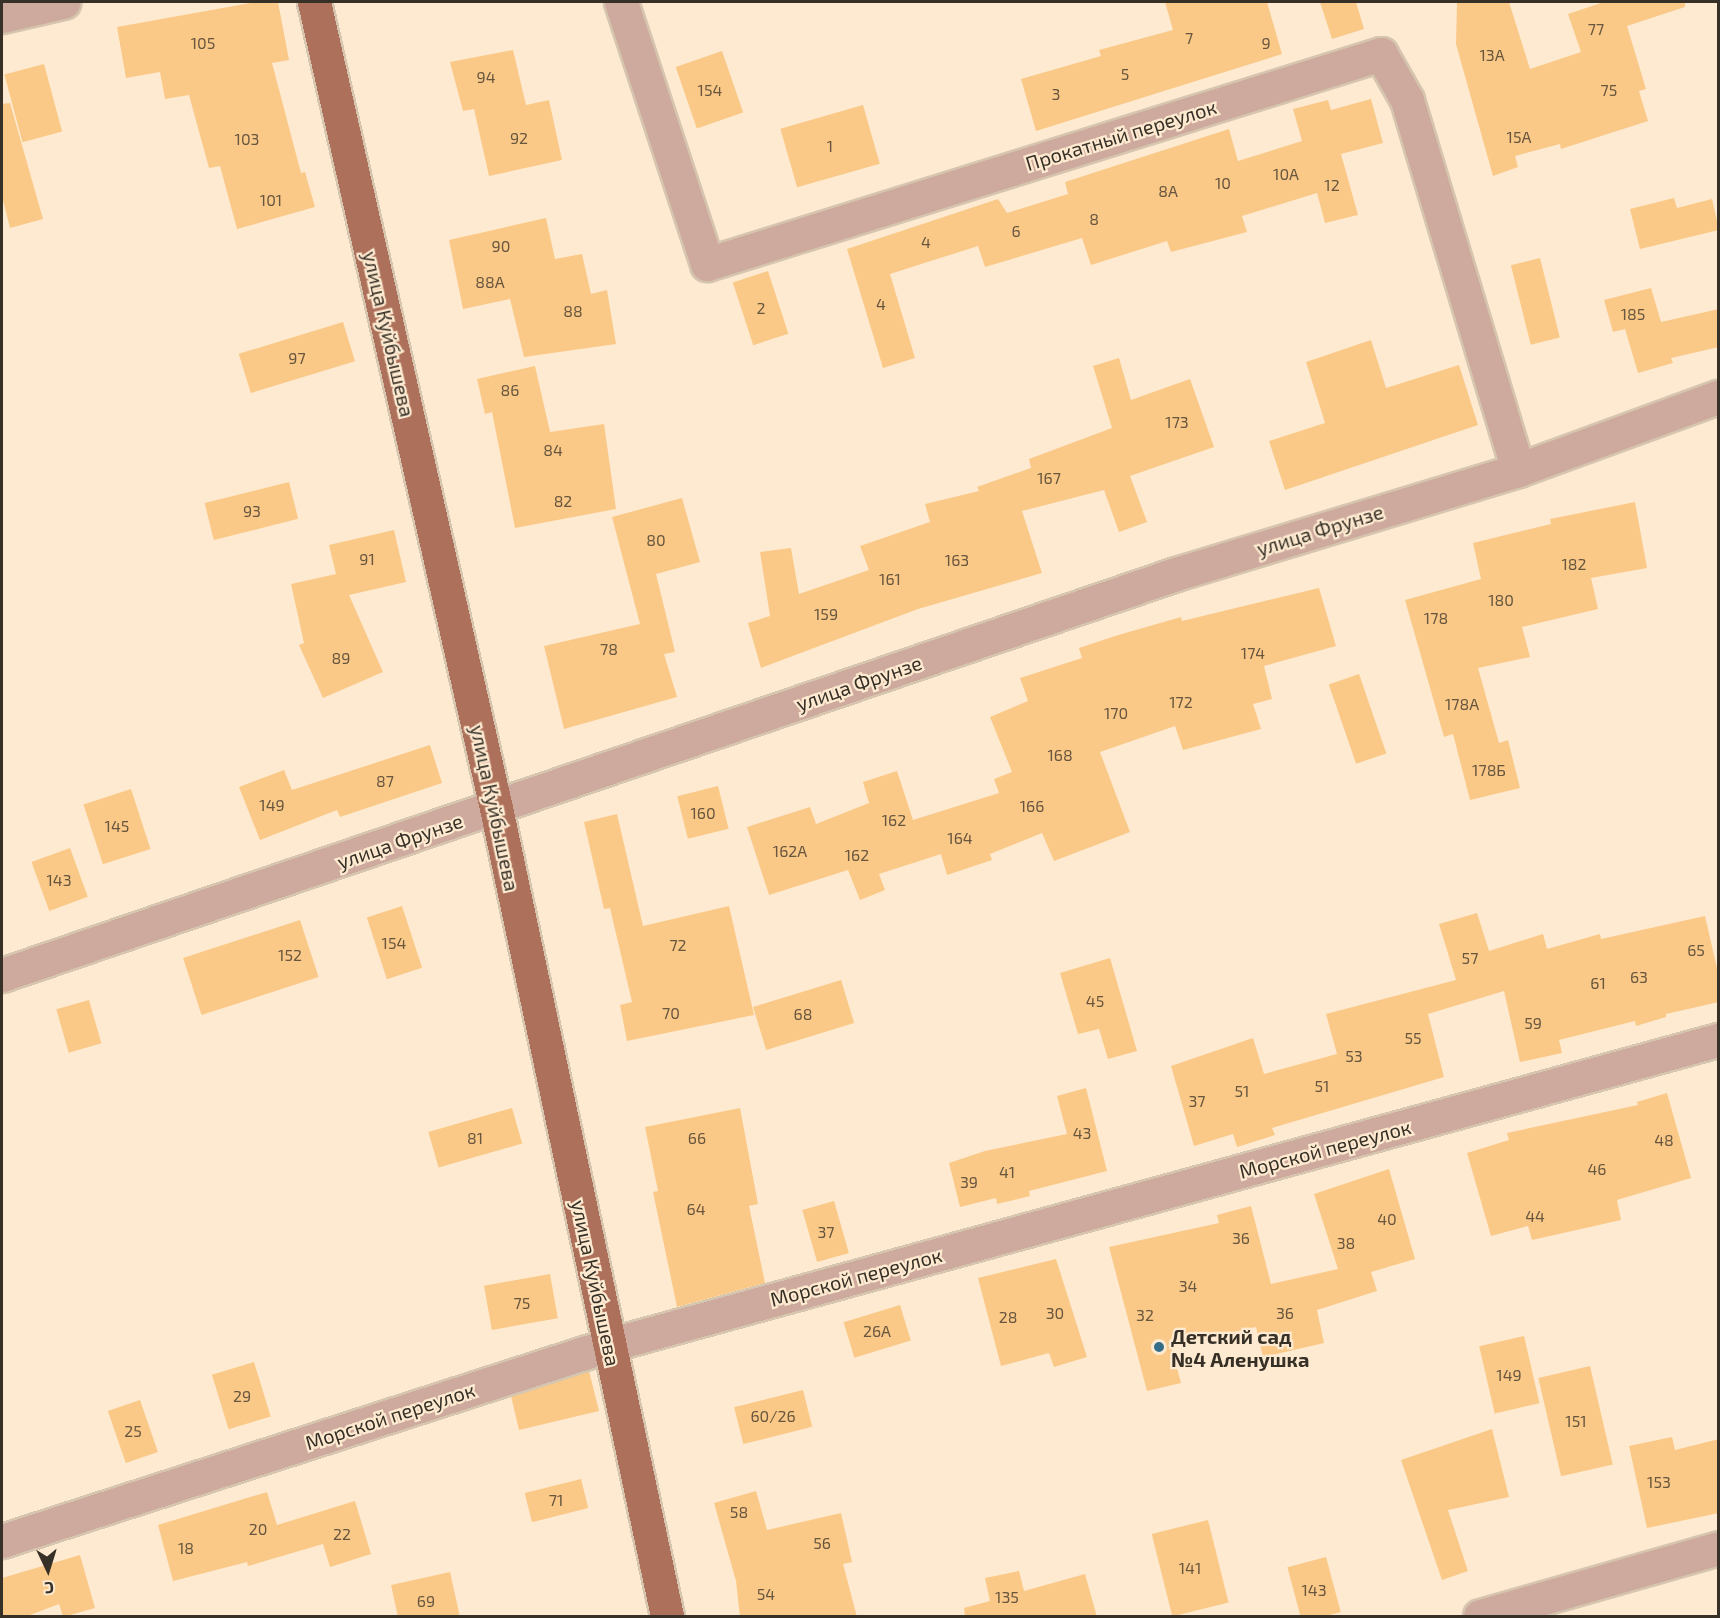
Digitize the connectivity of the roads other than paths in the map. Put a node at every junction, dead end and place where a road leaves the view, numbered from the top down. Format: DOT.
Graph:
graph roads {
  1 [pos="63,2"];
  2 [pos="314,2"];
  3 [pos="621,2"];
  4 [pos="2,16"];
  5 [pos="1719,397"];
  6 [pos="1518,470"];
  7 [pos="496,808"];
  8 [pos="2,975"];
  9 [pos="1719,1040"];
  10 [pos="609,1345"];
  11 [pos="2,1541"];
  12 [pos="1719,1548"];
  13 [pos="667,1617"];
  14 [pos="1480,1617"];
  1 -- 4 [label="street"];
  2 -- 7 [label="main road, улица Куйбышева"];
  3 -- 6 [label="street, Прокатный переулок"];
  5 -- 6 [label="street, улица Фрунзе"];
  6 -- 7 [label="street, улица Фрунзе"];
  7 -- 8 [label="street, улица Фрунзе"];
  7 -- 10 [label="main road, улица Куйбышева"];
  9 -- 10 [label="street, Морской переулок"];
  10 -- 11 [label="street, Морской переулок"];
  10 -- 13 [label="main road, улица Куйбышева"];
  12 -- 14 [label="street"];
}
